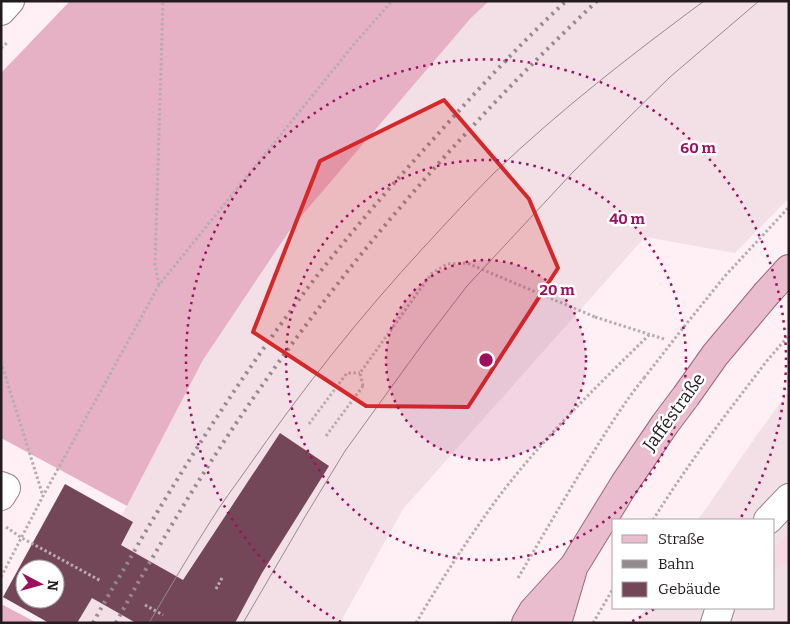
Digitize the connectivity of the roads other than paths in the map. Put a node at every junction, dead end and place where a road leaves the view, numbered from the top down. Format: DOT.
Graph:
graph roads {
  1 [pos="10,1"];
  2 [pos="1,11"];
  3 [pos="789,268"];
  4 [pos="1,486"];
  5 [pos="1,496"];
  6 [pos="789,498"];
  7 [pos="769,519"];
  8 [pos="574,566"];
  9 [pos="720,609"];
  10 [pos="526,623"];
  11 [pos="557,623"];
  12 [pos="715,623"];
  1 -- 2 [label="street"];
  3 -- 8 [label="main road, Jafféstraße, bridge"];
  4 -- 5 [label="street"];
  6 -- 7 [label="street"];
  8 -- 10 [label="main road, Jafféstraße"];
  8 -- 11 [label="main road, Jafféstraße"];
  9 -- 12 [label="street"];
}
